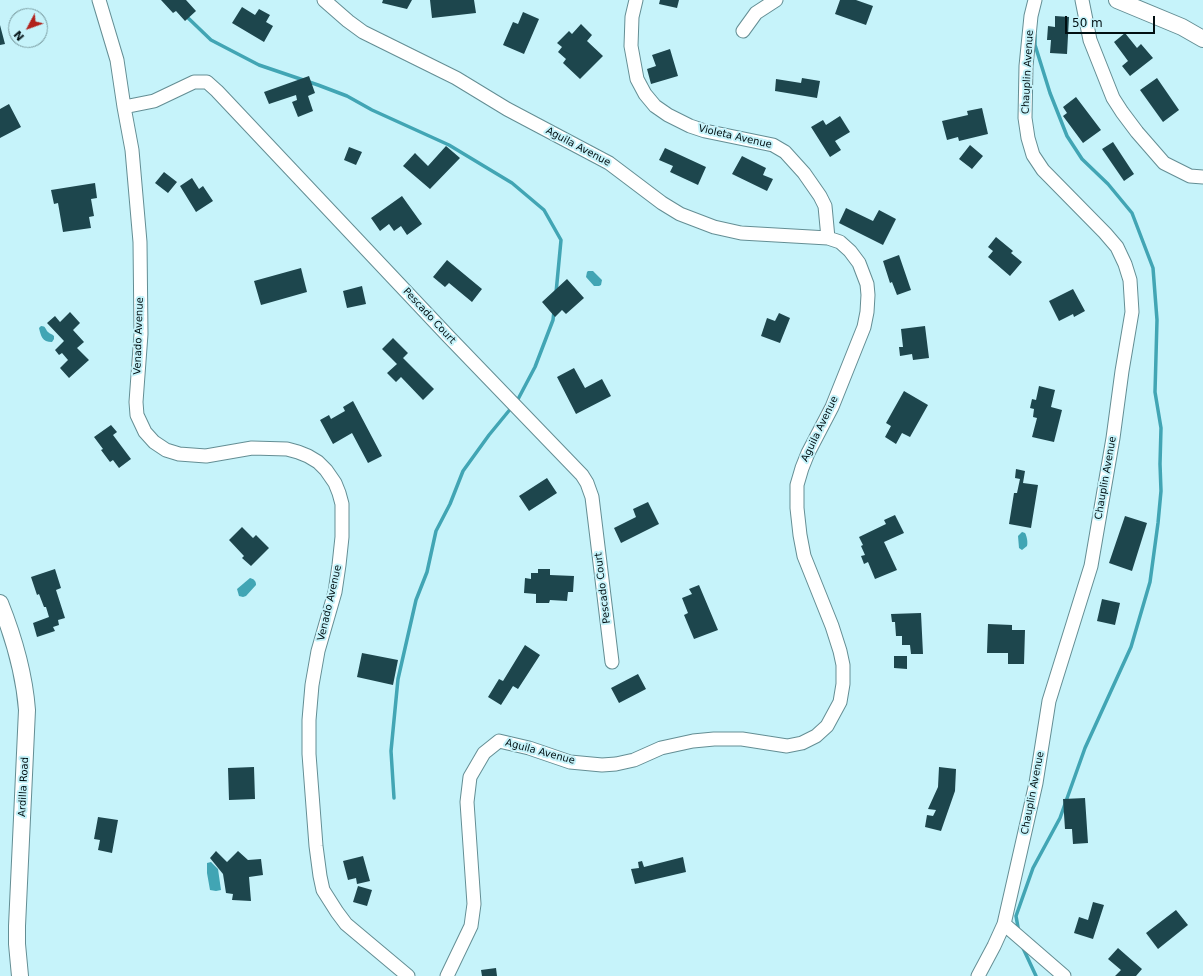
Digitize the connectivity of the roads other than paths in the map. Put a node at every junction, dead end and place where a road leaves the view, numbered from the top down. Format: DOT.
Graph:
graph roads {
  1 [pos="99,0"];
  2 [pos="324,0"];
  3 [pos="636,0"];
  4 [pos="776,0"];
  5 [pos="1035,0"];
  6 [pos="1082,0"];
  7 [pos="1117,0"];
  8 [pos="743,31"];
  9 [pos="1203,39"];
  10 [pos="124,107"];
  11 [pos="1203,176"];
  12 [pos="828,238"];
  13 [pos="0,602"];
  14 [pos="612,662"];
  15 [pos="1004,924"];
  16 [pos="20,976"];
  17 [pos="408,976"];
  18 [pos="447,976"];
  19 [pos="978,976"];
  20 [pos="1064,976"];
  1 -- 10 [label="street, Venado Avenue"];
  2 -- 12 [label="street, Aguila Avenue"];
  3 -- 12 [label="street, Violeta Avenue"];
  4 -- 8 [label="street"];
  5 -- 15 [label="street, Chauplin Avenue"];
  6 -- 11 [label="street"];
  7 -- 9 [label="street"];
  10 -- 14 [label="street, Pescado Court"];
  10 -- 17 [label="street, Venado Avenue"];
  12 -- 18 [label="street, Aguila Avenue"];
  13 -- 16 [label="street, Ardilla Road"];
  15 -- 19 [label="street, Chauplin Avenue"];
  15 -- 20 [label="street"];
}
